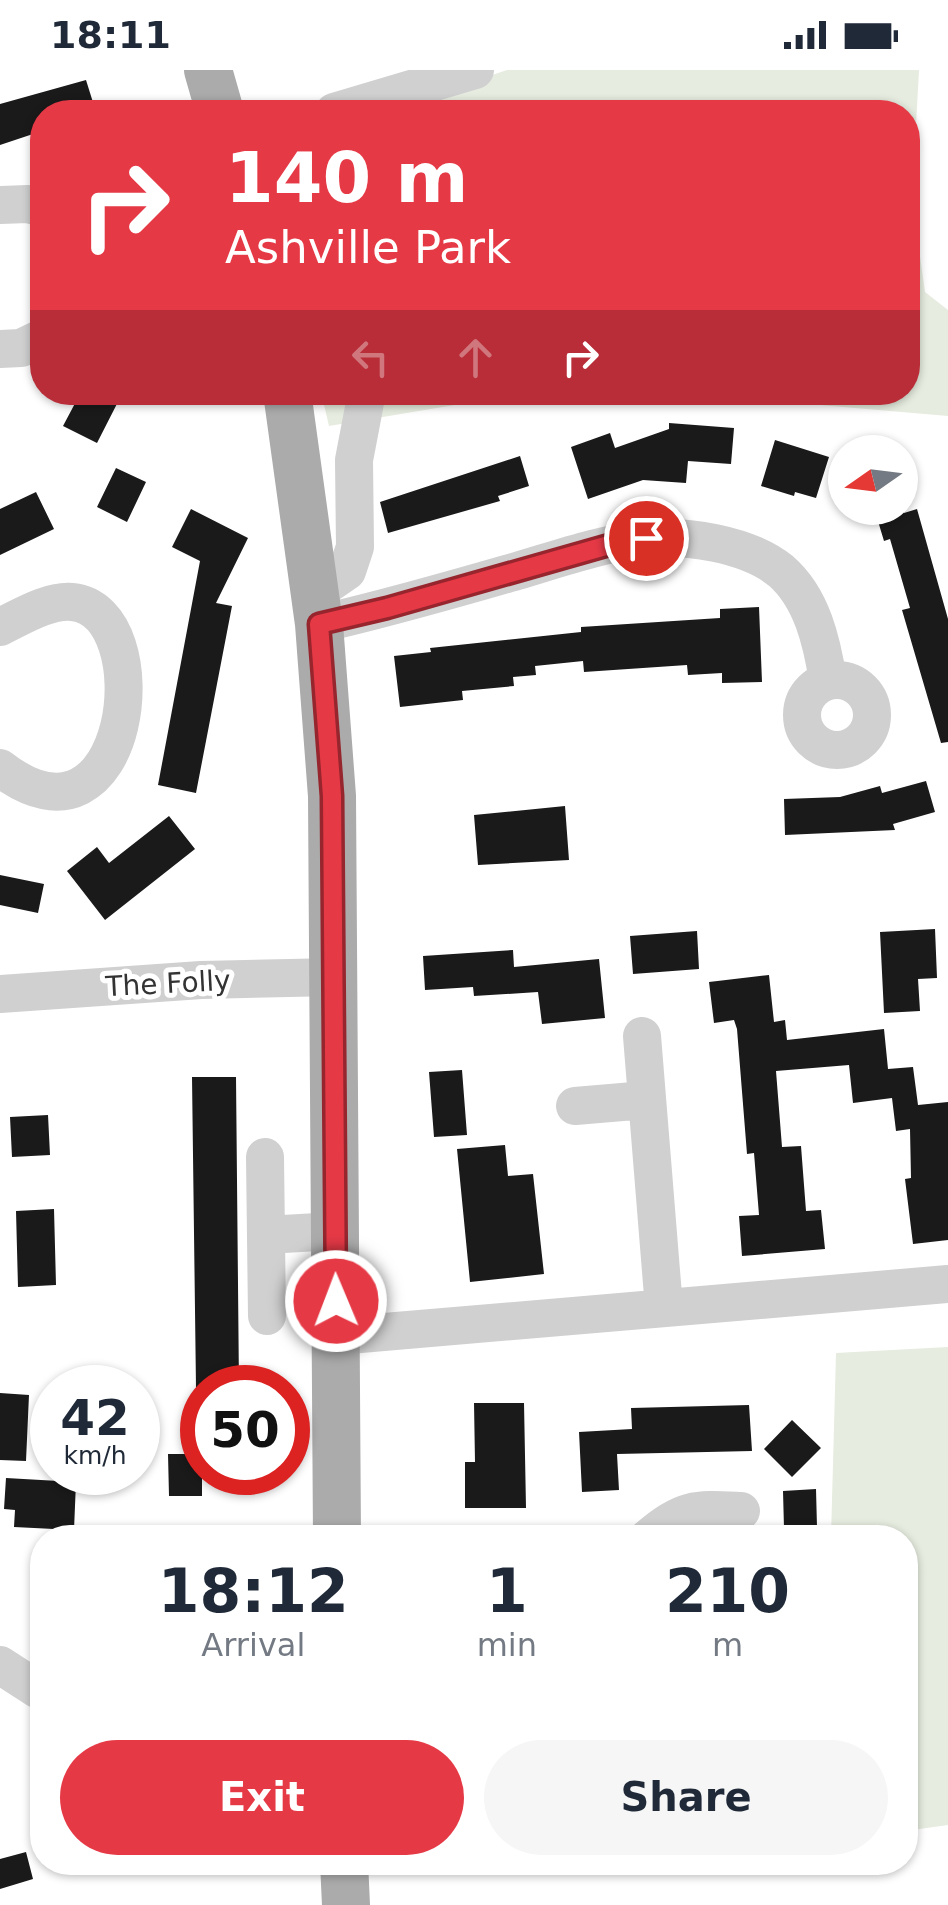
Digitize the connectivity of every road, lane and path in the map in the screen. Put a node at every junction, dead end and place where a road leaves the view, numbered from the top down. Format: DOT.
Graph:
graph roads {
  1 [pos="208,70"];
  2 [pos="474,70"];
  3 [pos="217,100"];
  4 [pos="374,100"];
  5 [pos="0,204"];
  6 [pos="30,205"];
  7 [pos="30,344"];
  8 [pos="0,349"];
  9 [pos="288,405"];
  10 [pos="365,405"];
  11 [pos="317,608"];
  12 [pos="0,627"];
  13 [pos="828,681"];
  14 [pos="0,768"];
  15 [pos="336,977"];
  16 [pos="0,994"];
  17 [pos="642,1036"];
  18 [pos="646,1100"];
  19 [pos="574,1106"];
  20 [pos="265,1157"];
  21 [pos="335,1231"];
  22 [pos="266,1235"];
  23 [pos="948,1284"];
  24 [pos="664,1308"];
  25 [pos="267,1316"];
  26 [pos="337,1336"];
  27 [pos="741,1511"];
  28 [pos="337,1525"];
  29 [pos="663,1525"];
  30 [pos="0,1665"];
  31 [pos="30,1685"];
  32 [pos="345,1875"];
  33 [pos="346,1905"];
  1 -- 3 [label="main road"];
  2 -- 4 [label="street"];
  5 -- 6 [label="street"];
  7 -- 8 [label="street"];
  9 -- 11 [label="main road"];
  10 -- 11 [label="street"];
  11 -- 13 [label="street"];
  11 -- 15 [label="main road"];
  12 -- 14 [label="street"];
  15 -- 16 [label="street, The Folly"];
  15 -- 21 [label="main road"];
  17 -- 18 [label="street"];
  18 -- 19 [label="street"];
  18 -- 24 [label="street"];
  20 -- 22 [label="street"];
  21 -- 22 [label="street"];
  21 -- 26 [label="main road"];
  22 -- 25 [label="street"];
  23 -- 24 [label="street"];
  24 -- 26 [label="street"];
  26 -- 28 [label="main road"];
  27 -- 29 [label="street"];
  30 -- 31 [label="street"];
  32 -- 33 [label="main road"];
}
